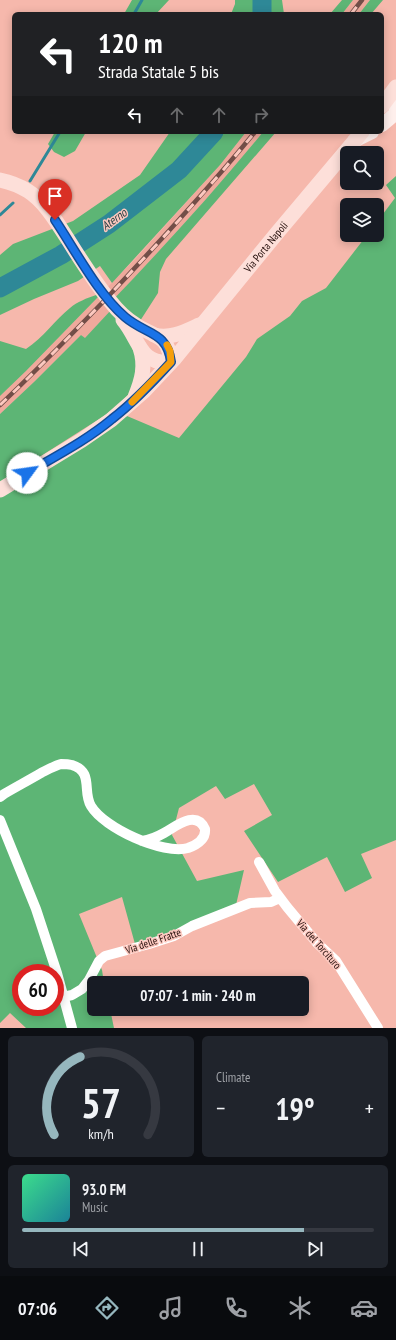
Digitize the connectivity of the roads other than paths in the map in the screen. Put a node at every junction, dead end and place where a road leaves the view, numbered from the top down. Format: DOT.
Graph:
graph roads {
  1 [pos="396,113"];
  2 [pos="384,123"];
  3 [pos="358,137"];
  4 [pos="0,180"];
  5 [pos="87,269"];
  6 [pos="203,323"];
  7 [pos="154,334"];
  8 [pos="140,347"];
  9 [pos="171,362"];
  10 [pos="133,401"];
  11 [pos="0,490"];
  12 [pos="0,797"];
  13 [pos="0,820"];
  14 [pos="142,841"];
  15 [pos="259,862"];
  16 [pos="280,898"];
  17 [pos="53,964"];
  18 [pos="64,998"];
  19 [pos="64,1001"];
  20 [pos="72,1028"];
  21 [pos="378,1028"];
  1 -- 2 [label="main road"];
  3 -- 6 [label="main road, Via Porta Napoli"];
  4 -- 5 [label="main road"];
  5 -- 7 [label="main road"];
  5 -- 8 [label="main road"];
  6 -- 7 [label="main road"];
  6 -- 9 [label="main road, Via Porta Napoli"];
  7 -- 9 [label="main road"];
  8 -- 9 [label="main road"];
  8 -- 10 [label="main road"];
  9 -- 10 [label="main road, Via Porta Napoli"];
  10 -- 11 [label="main road, Via Porta Napoli"];
  12 -- 14 [label="street"];
  13 -- 17 [label="street"];
  14 -- 14 [label="street"];
  15 -- 16 [label="street, Via del Torcituro"];
  16 -- 18 [label="street, Via delle Fratte"];
  16 -- 21 [label="street, Via del Torcituro"];
  19 -- 20 [label="street"];
}
